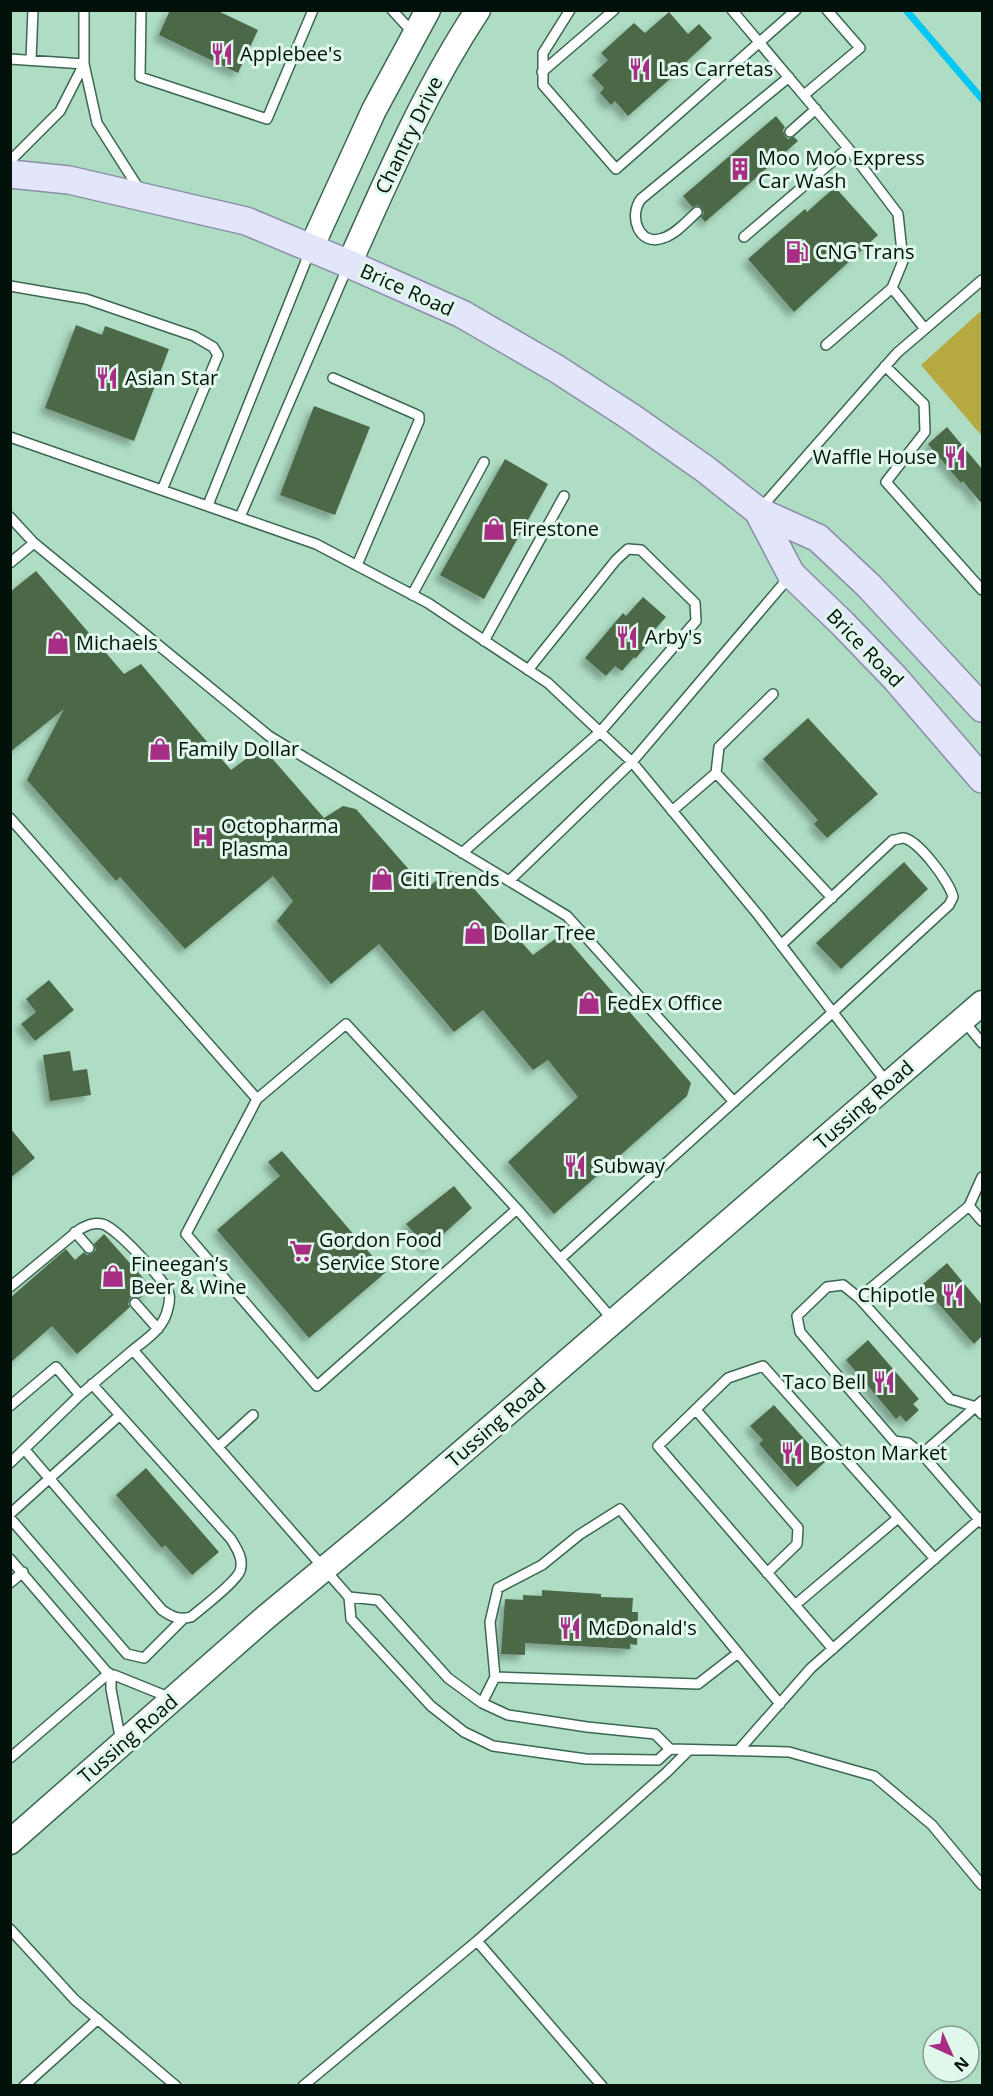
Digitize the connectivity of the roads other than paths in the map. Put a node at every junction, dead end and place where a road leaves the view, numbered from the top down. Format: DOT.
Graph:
graph roads {
  1 [pos="33,10"];
  2 [pos="84,10"];
  3 [pos="141,10"];
  4 [pos="313,10"];
  5 [pos="392,10"];
  6 [pos="428,10"];
  7 [pos="478,10"];
  8 [pos="570,10"];
  9 [pos="614,10"];
  10 [pos="732,10"];
  11 [pos="796,10"];
  12 [pos="827,10"];
  13 [pos="414,34"];
  14 [pos="760,43"];
  15 [pos="10,59"];
  16 [pos="31,60"];
  17 [pos="84,64"];
  18 [pos="542,72"];
  19 [pos="789,77"];
  20 [pos="804,95"];
  21 [pos="816,109"];
  22 [pos="790,132"];
  23 [pos="848,148"];
  24 [pos="10,160"];
  25 [pos="10,174"];
  26 [pos="144,196"];
  27 [pos="697,212"];
  28 [pos="744,237"];
  29 [pos="311,248"];
  30 [pos="349,264"];
  31 [pos="982,280"];
  32 [pos="10,286"];
  33 [pos="892,288"];
  34 [pos="925,329"];
  35 [pos="826,345"];
  36 [pos="885,366"];
  37 [pos="333,378"];
  38 [pos="10,437"];
  39 [pos="484,462"];
  40 [pos="162,490"];
  41 [pos="564,496"];
  42 [pos="208,505"];
  43 [pos="758,511"];
  44 [pos="10,517"];
  45 [pos="240,517"];
  46 [pos="34,543"];
  47 [pos="10,563"];
  48 [pos="357,565"];
  49 [pos="791,574"];
  50 [pos="982,590"];
  51 [pos="412,594"];
  52 [pos="484,640"];
  53 [pos="528,670"];
  54 [pos="773,694"];
  55 [pos="980,699"];
  56 [pos="600,732"];
  57 [pos="632,762"];
  58 [pos="716,773"];
  59 [pos="982,779"];
  60 [pos="672,811"];
  61 [pos="10,818"];
  62 [pos="462,853"];
  63 [pos="509,881"];
  64 [pos="832,898"];
  65 [pos="782,945"];
  66 [pos="982,1003"];
  67 [pos="832,1013"];
  68 [pos="963,1020"];
  69 [pos="982,1043"];
  70 [pos="888,1085"];
  71 [pos="257,1099"];
  72 [pos="734,1102"];
  73 [pos="982,1177"];
  74 [pos="969,1206"];
  75 [pos="517,1209"];
  76 [pos="982,1221"];
  77 [pos="75,1233"];
  78 [pos="89,1248"];
  79 [pos="560,1259"];
  80 [pos="10,1287"];
  81 [pos="860,1298"];
  82 [pos="135,1303"];
  83 [pos="615,1321"];
  84 [pos="158,1329"];
  85 [pos="133,1350"];
  86 [pos="92,1384"];
  87 [pos="80,1395"];
  88 [pos="10,1406"];
  89 [pos="980,1407"];
  90 [pos="696,1410"];
  91 [pos="120,1415"];
  92 [pos="253,1415"];
  93 [pos="218,1447"];
  94 [pos="25,1450"];
  95 [pos="922,1454"];
  96 [pos="10,1463"];
  97 [pos="50,1478"];
  98 [pos="10,1516"];
  99 [pos="898,1518"];
  100 [pos="982,1520"];
  101 [pos="10,1559"];
  102 [pos="934,1559"];
  103 [pos="324,1569"];
  104 [pos="23,1572"];
  105 [pos="767,1573"];
  106 [pos="10,1583"];
  107 [pos="349,1597"];
  108 [pos="795,1605"];
  109 [pos="183,1619"];
  110 [pos="833,1649"];
  111 [pos="738,1653"];
  112 [pos="110,1675"];
  113 [pos="495,1677"];
  114 [pos="174,1699"];
  115 [pos="482,1703"];
  116 [pos="780,1704"];
  117 [pos="122,1744"];
  118 [pos="670,1749"];
  119 [pos="689,1750"];
  120 [pos="738,1751"];
  121 [pos="10,1758"];
  122 [pos="10,1842"];
  123 [pos="982,1885"];
  124 [pos="10,1929"];
  125 [pos="477,1941"];
  126 [pos="98,2019"];
  127 [pos="24,2085"];
  128 [pos="176,2085"];
  129 [pos="303,2085"];
  130 [pos="602,2085"];
  1 -- 16 [label="lane"];
  2 -- 17 [label="lane"];
  3 -- 4 [label="lane"];
  5 -- 13 [label="lane"];
  6 -- 13 [label="main road, Chantry Drive"];
  7 -- 30 [label="main road, Chantry Drive"];
  8 -- 18 [label="lane"];
  9 -- 18 [label="lane"];
  10 -- 14 [label="lane"];
  11 -- 14 [label="lane"];
  12 -- 20 [label="lane"];
  13 -- 29 [label="main road, Chantry Drive"];
  14 -- 18 [label="lane"];
  14 -- 19 [label="lane"];
  15 -- 16 [label="lane"];
  16 -- 17 [label="lane"];
  17 -- 24 [label="lane"];
  17 -- 26 [label="lane"];
  19 -- 20 [label="lane"];
  19 -- 27 [label="lane"];
  20 -- 21 [label="lane"];
  21 -- 22 [label="lane"];
  21 -- 23 [label="lane"];
  23 -- 28 [label="lane"];
  23 -- 33 [label="lane"];
  25 -- 26 [label="main road, Brice Road"];
  26 -- 29 [label="main road, Brice Road"];
  29 -- 30 [label="main road, Brice Road"];
  29 -- 42 [label="lane"];
  30 -- 43 [label="main road, Brice Road"];
  30 -- 45 [label="lane"];
  31 -- 34 [label="lane"];
  32 -- 40 [label="lane"];
  33 -- 34 [label="lane"];
  33 -- 35 [label="lane"];
  34 -- 36 [label="lane"];
  36 -- 43 [label="lane"];
  36 -- 50 [label="lane"];
  37 -- 48 [label="lane"];
  38 -- 40 [label="lane"];
  39 -- 51 [label="lane"];
  40 -- 42 [label="lane"];
  41 -- 52 [label="lane"];
  42 -- 45 [label="lane"];
  43 -- 49 [label="main road, Brice Road"];
  43 -- 55 [label="main road, Brice Road"];
  44 -- 46 [label="lane"];
  45 -- 48 [label="lane"];
  46 -- 47 [label="lane"];
  46 -- 62 [label="lane"];
  48 -- 51 [label="lane"];
  49 -- 57 [label="lane"];
  49 -- 59 [label="main road, Brice Road"];
  51 -- 52 [label="lane"];
  52 -- 53 [label="lane"];
  53 -- 56 [label="lane"];
  53 -- 56 [label="lane"];
  54 -- 58 [label="lane"];
  56 -- 57 [label="lane"];
  56 -- 62 [label="lane"];
  57 -- 60 [label="lane"];
  57 -- 63 [label="lane"];
  58 -- 60 [label="lane"];
  58 -- 64 [label="lane"];
  60 -- 65 [label="lane"];
  61 -- 71 [label="lane"];
  62 -- 63 [label="lane"];
  63 -- 72 [label="lane"];
  64 -- 65 [label="lane"];
  64 -- 67 [label="lane"];
  65 -- 67 [label="lane"];
  66 -- 68 [label="main road, Tussing Road"];
  67 -- 70 [label="lane"];
  67 -- 72 [label="lane"];
  68 -- 69 [label="lane"];
  68 -- 70 [label="main road, Tussing Road"];
  70 -- 83 [label="main road, Tussing Road"];
  71 -- 75 [label="lane"];
  71 -- 75 [label="lane"];
  72 -- 79 [label="lane"];
  73 -- 74 [label="lane"];
  74 -- 76 [label="lane"];
  74 -- 81 [label="lane"];
  75 -- 79 [label="lane"];
  77 -- 78 [label="lane"];
  77 -- 80 [label="lane"];
  77 -- 84 [label="lane"];
  79 -- 83 [label="lane"];
  81 -- 89 [label="lane"];
  81 -- 95 [label="lane"];
  82 -- 84 [label="lane"];
  83 -- 103 [label="main road, Tussing Road"];
  84 -- 85 [label="lane"];
  85 -- 86 [label="lane"];
  85 -- 93 [label="lane"];
  86 -- 87 [label="lane"];
  86 -- 91 [label="lane"];
  87 -- 88 [label="lane"];
  87 -- 94 [label="lane"];
  89 -- 95 [label="lane"];
  90 -- 99 [label="lane"];
  90 -- 105 [label="lane"];
  90 -- 105 [label="lane"];
  91 -- 97 [label="lane"];
  91 -- 109 [label="lane"];
  92 -- 93 [label="lane"];
  93 -- 103 [label="lane"];
  94 -- 96 [label="lane"];
  94 -- 97 [label="lane"];
  95 -- 100 [label="lane"];
  97 -- 98 [label="lane"];
  97 -- 109 [label="lane"];
  98 -- 109 [label="lane"];
  99 -- 102 [label="lane"];
  99 -- 108 [label="lane"];
  100 -- 102 [label="lane"];
  101 -- 104 [label="lane"];
  102 -- 110 [label="lane"];
  103 -- 107 [label="lane"];
  103 -- 114 [label="main road, Tussing Road"];
  104 -- 106 [label="lane"];
  104 -- 112 [label="lane"];
  105 -- 108 [label="lane"];
  107 -- 115 [label="lane"];
  107 -- 118 [label="lane"];
  108 -- 110 [label="lane"];
  110 -- 116 [label="lane"];
  111 -- 113 [label="lane"];
  111 -- 113 [label="lane"];
  111 -- 116 [label="lane"];
  112 -- 114 [label="lane"];
  112 -- 117 [label="lane"];
  112 -- 121 [label="lane"];
  113 -- 115 [label="lane"];
  114 -- 117 [label="main road, Tussing Road"];
  115 -- 118 [label="lane"];
  116 -- 120 [label="lane"];
  117 -- 122 [label="main road, Tussing Road"];
  118 -- 119 [label="lane"];
  119 -- 120 [label="lane"];
  119 -- 125 [label="lane"];
  120 -- 123 [label="lane"];
  124 -- 126 [label="lane"];
  125 -- 129 [label="lane"];
  125 -- 130 [label="lane"];
  126 -- 127 [label="lane"];
  126 -- 128 [label="lane"];
}
